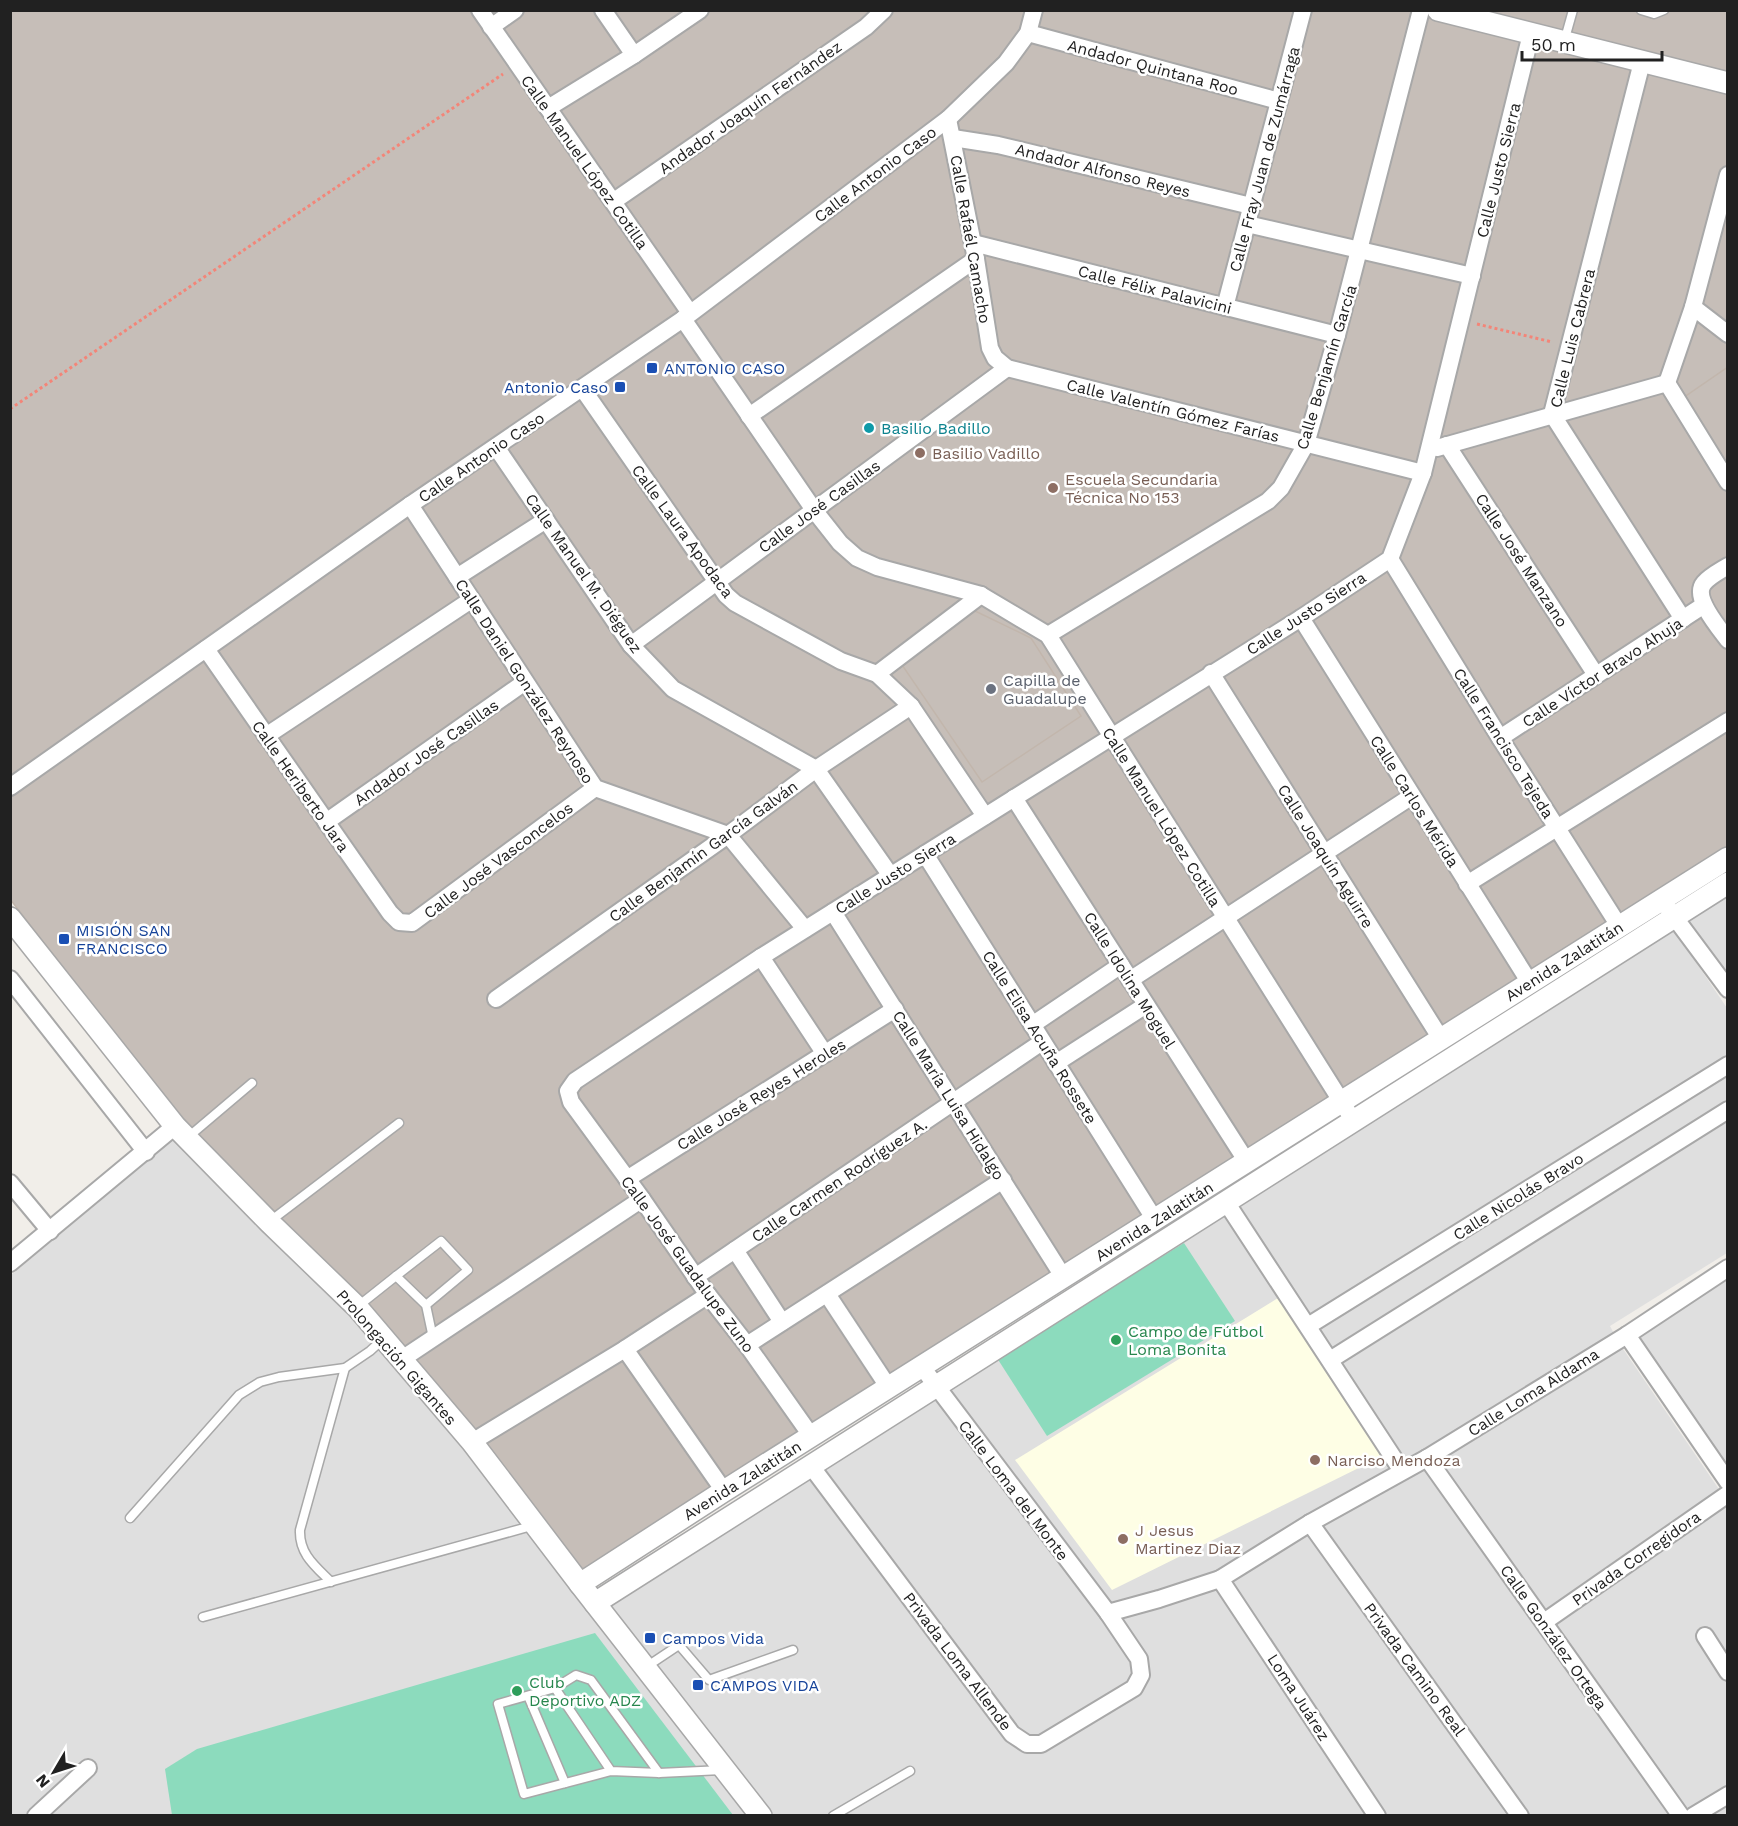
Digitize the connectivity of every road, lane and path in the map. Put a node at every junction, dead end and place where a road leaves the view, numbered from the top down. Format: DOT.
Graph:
graph roads {
  1 [pos="480,10"];
  2 [pos="515,10"];
  3 [pos="603,10"];
  4 [pos="700,10"];
  5 [pos="884,10"];
  6 [pos="1034,10"];
  7 [pos="1303,10"];
  8 [pos="1421,10"];
  9 [pos="1438,10"];
  10 [pos="1573,10"];
  11 [pos="1641,10"];
  12 [pos="1664,10"];
  13 [pos="491,27"];
  14 [pos="1028,33"];
  15 [pos="1531,34"];
  16 [pos="1563,42"];
  17 [pos="634,55"];
  18 [pos="1642,62"];
  19 [pos="517,64"];
  20 [pos="1728,83"];
  21 [pos="1279,101"];
  22 [pos="548,108"];
  23 [pos="948,119"];
  24 [pos="954,138"];
  25 [pos="1728,175"];
  26 [pos="614,201"];
  27 [pos="1251,206"];
  28 [pos="1723,212"];
  29 [pos="1247,224"];
  30 [pos="1359,250"];
  31 [pos="974,251"];
  32 [pos="1472,276"];
  33 [pos="1225,307"];
  34 [pos="1693,307"];
  35 [pos="687,316"];
  36 [pos="1461,320"];
  37 [pos="1728,334"];
  38 [pos="1337,335"];
  39 [pos="1569,347"];
  40 [pos="1001,363"];
  41 [pos="1667,382"];
  42 [pos="582,388"];
  43 [pos="10,409"];
  44 [pos="1552,414"];
  45 [pos="749,416"];
  46 [pos="1306,444"];
  47 [pos="1447,445"];
  48 [pos="496,447"];
  49 [pos="1428,451"];
  50 [pos="1423,473"];
  51 [pos="1728,482"];
  52 [pos="410,505"];
  53 [pos="814,510"];
  54 [pos="546,520"];
  55 [pos="1390,559"];
  56 [pos="1728,566"];
  57 [pos="457,578"];
  58 [pos="717,581"];
  59 [pos="981,595"];
  60 [pos="1702,599"];
  61 [pos="471,600"];
  62 [pos="1301,618"];
  63 [pos="1683,619"];
  64 [pos="1048,634"];
  65 [pos="1728,640"];
  66 [pos="631,645"];
  67 [pos="206,649"];
  68 [pos="1211,673"];
  69 [pos="877,674"];
  70 [pos="1596,675"];
  71 [pos="525,682"];
  72 [pos="911,706"];
  73 [pos="1728,721"];
  74 [pos="266,736"];
  75 [pos="1111,736"];
  76 [pos="1500,738"];
  77 [pos="816,769"];
  78 [pos="10,787"];
  79 [pos="595,788"];
  80 [pos="1412,796"];
  81 [pos="1014,798"];
  82 [pos="985,816"];
  83 [pos="326,822"];
  84 [pos="1557,828"];
  85 [pos="729,835"];
  86 [pos="1324,853"];
  87 [pos="924,854"];
  88 [pos="1728,858"];
  89 [pos="891,876"];
  90 [pos="1467,884"];
  91 [pos="1728,884"];
  92 [pos="1668,908"];
  93 [pos="833,912"];
  94 [pos="10,918"];
  95 [pos="1225,918"];
  96 [pos="399,922"];
  97 [pos="1619,926"];
  98 [pos="805,929"];
  99 [pos="762,957"];
  100 [pos="1125,972"];
  101 [pos="10,979"];
  102 [pos="1530,983"];
  103 [pos="1728,989"];
  104 [pos="496,999"];
  105 [pos="1146,1005"];
  106 [pos="895,1009"];
  107 [pos="1032,1025"];
  108 [pos="1441,1039"];
  109 [pos="1042,1042"];
  110 [pos="825,1054"];
  111 [pos="1056,1063"];
  112 [pos="1728,1065"];
  113 [pos="252,1083"];
  114 [pos="568,1091"];
  115 [pos="955,1102"];
  116 [pos="1728,1110"];
  117 [pos="1348,1111"];
  118 [pos="399,1123"];
  119 [pos="181,1132"];
  120 [pos="146,1152"];
  121 [pos="1246,1162"];
  122 [pos="627,1179"];
  123 [pos="1003,1180"];
  124 [pos="10,1183"];
  125 [pos="642,1199"];
  126 [pos="1226,1202"];
  127 [pos="1155,1221"];
  128 [pos="269,1222"];
  129 [pos="50,1231"];
  130 [pos="735,1250"];
  131 [pos="10,1263"];
  132 [pos="1728,1268"];
  133 [pos="396,1276"];
  134 [pos="695,1277"];
  135 [pos="1064,1278"];
  136 [pos="827,1294"];
  137 [pos="708,1295"];
  138 [pos="426,1305"];
  139 [pos="357,1307"];
  140 [pos="782,1322"];
  141 [pos="1308,1326"];
  142 [pos="1626,1335"];
  143 [pos="384,1338"];
  144 [pos="433,1338"];
  145 [pos="747,1345"];
  146 [pos="625,1349"];
  147 [pos="402,1359"];
  148 [pos="1330,1360"];
  149 [pos="922,1367"];
  150 [pos="345,1368"];
  151 [pos="935,1386"];
  152 [pos="889,1388"];
  153 [pos="812,1437"];
  154 [pos="472,1442"];
  155 [pos="1426,1458"];
  156 [pos="811,1466"];
  157 [pos="1402,1471"];
  158 [pos="1728,1482"];
  159 [pos="724,1491"];
  160 [pos="1728,1494"];
  161 [pos="130,1518"];
  162 [pos="1310,1523"];
  163 [pos="535,1525"];
  164 [pos="1220,1579"];
  165 [pos="331,1582"];
  166 [pos="580,1584"];
  167 [pos="595,1604"];
  168 [pos="1108,1613"];
  169 [pos="202,1617"];
  170 [pos="1544,1622"];
  171 [pos="1705,1636"];
  172 [pos="793,1650"];
  173 [pos="645,1668"];
  174 [pos="1728,1672"];
  175 [pos="555,1688"];
  176 [pos="528,1696"];
  177 [pos="88,1768"];
  178 [pos="725,1769"];
  179 [pos="611,1771"];
  180 [pos="910,1772"];
  181 [pos="659,1773"];
  182 [pos="565,1783"];
  183 [pos="1728,1795"];
  184 [pos="36,1815"];
  185 [pos="761,1815"];
  186 [pos="833,1815"];
  187 [pos="1377,1815"];
  188 [pos="1520,1815"];
  189 [pos="1681,1815"];
  190 [pos="1694,1815"];
  1 -- 13 [label="street, Calle Manuel López Cotilla"];
  2 -- 13 [label="street"];
  3 -- 17 [label="street"];
  4 -- 17 [label="street"];
  5 -- 26 [label="street, Andador Joaquín Fernández"];
  6 -- 14 [label="street, Calle Antonio Caso"];
  7 -- 21 [label="street, Calle Fray Juan de Zumárraga"];
  8 -- 30 [label="street, Calle Benjamín García"];
  9 -- 15 [label="street"];
  10 -- 16 [label="lane"];
  11 -- 12 [label="lane"];
  13 -- 19 [label="street, Calle Manuel López Cotilla"];
  14 -- 21 [label="street, Andador Quintana Roo"];
  14 -- 23 [label="street, Calle Antonio Caso"];
  15 -- 16 [label="street"];
  15 -- 32 [label="street, Calle Justo Sierra"];
  16 -- 18 [label="street"];
  17 -- 22 [label="street"];
  18 -- 20 [label="street"];
  18 -- 39 [label="street, Calle Luis Cabrera"];
  19 -- 22 [label="street, Calle Manuel López Cotilla"];
  19 -- 43 [label="path"];
  21 -- 27 [label="street, Calle Fray Juan de Zumárraga"];
  22 -- 26 [label="street, Calle Manuel López Cotilla"];
  23 -- 24 [label="street, Calle Rafaél Camacho"];
  23 -- 35 [label="street, Calle Antonio Caso"];
  24 -- 27 [label="street, Andador Alfonso Reyes"];
  24 -- 31 [label="street, Calle Rafaél Camacho"];
  25 -- 28 [label="street"];
  26 -- 35 [label="street, Calle Manuel López Cotilla"];
  27 -- 29 [label="street, Calle Fray Juan de Zumárraga"];
  28 -- 34 [label="street"];
  29 -- 30 [label="street"];
  29 -- 33 [label="street, Calle Fray Juan de Zumárraga"];
  30 -- 32 [label="street"];
  30 -- 38 [label="street, Calle Benjamín García"];
  31 -- 33 [label="street, Calle Félix Palavicini"];
  31 -- 40 [label="street, Calle Rafaél Camacho"];
  31 -- 45 [label="street"];
  32 -- 36 [label="street, Calle Justo Sierra"];
  33 -- 38 [label="street, Calle Félix Palavicini"];
  34 -- 37 [label="street"];
  34 -- 41 [label="street"];
  35 -- 42 [label="street, Calle Antonio Caso"];
  35 -- 45 [label="street, Calle Manuel López Cotilla"];
  36 -- 39 [label="path"];
  36 -- 49 [label="street, Calle Justo Sierra"];
  38 -- 46 [label="street, Calle Benjamín García"];
  39 -- 44 [label="street, Calle Luis Cabrera"];
  40 -- 46 [label="street, Calle Valentín Gómez Farías"];
  40 -- 53 [label="street, Calle José Casillas"];
  41 -- 44 [label="street"];
  41 -- 51 [label="street"];
  42 -- 48 [label="street, Calle Antonio Caso"];
  42 -- 58 [label="street, Calle Laura Apodaca"];
  44 -- 47 [label="street"];
  44 -- 63 [label="street, Calle Luis Cabrera"];
  45 -- 53 [label="street, Calle Manuel López Cotilla"];
  46 -- 50 [label="street, Calle Valentín Gómez Farías"];
  46 -- 64 [label="street, Calle Benjamín García"];
  47 -- 49 [label="street"];
  47 -- 70 [label="street, Calle José Manzano"];
  48 -- 52 [label="street, Calle Antonio Caso"];
  48 -- 54 [label="street, Calle Manuel M. Diéguez"];
  49 -- 50 [label="street, Calle Justo Sierra"];
  50 -- 55 [label="street, Calle Justo Sierra"];
  52 -- 57 [label="street, Calle Daniel González Reynoso"];
  52 -- 67 [label="street, Calle Antonio Caso"];
  53 -- 58 [label="street, Calle José Casillas"];
  53 -- 59 [label="street, Calle Manuel López Cotilla"];
  54 -- 57 [label="street"];
  54 -- 66 [label="street, Calle Manuel M. Diéguez"];
  55 -- 62 [label="street, Calle Justo Sierra"];
  55 -- 76 [label="street, Calle Francisco Tejeda"];
  56 -- 60 [label="street, Calle Víctor Bravo Ahuja"];
  57 -- 61 [label="street, Calle Daniel González Reynoso"];
  58 -- 66 [label="street, Calle José Casillas"];
  58 -- 69 [label="street, Calle Laura Apodaca"];
  59 -- 64 [label="street, Calle Manuel López Cotilla"];
  59 -- 69 [label="street"];
  60 -- 63 [label="street, Calle Víctor Bravo Ahuja"];
  60 -- 65 [label="street"];
  61 -- 71 [label="street, Calle Daniel González Reynoso"];
  61 -- 74 [label="street"];
  62 -- 68 [label="street, Calle Justo Sierra"];
  62 -- 80 [label="street, Calle Carlos Mérida"];
  63 -- 70 [label="street, Calle Víctor Bravo Ahuja"];
  64 -- 75 [label="street, Calle Manuel López Cotilla"];
  66 -- 77 [label="street, Calle Manuel M. Diéguez"];
  67 -- 74 [label="street, Calle Heriberto Jara"];
  67 -- 78 [label="street, Calle Antonio Caso"];
  68 -- 75 [label="street, Calle Justo Sierra"];
  68 -- 86 [label="street, Calle Joaquín Aguirre"];
  69 -- 72 [label="street, Calle Laura Apodaca"];
  70 -- 76 [label="street, Calle Víctor Bravo Ahuja"];
  71 -- 79 [label="street, Calle Daniel González Reynoso"];
  71 -- 83 [label="street, Andador José Casillas"];
  72 -- 77 [label="street, Calle Benjamín García Galván"];
  72 -- 82 [label="street, Calle Laura Apodaca"];
  73 -- 84 [label="street"];
  74 -- 83 [label="street, Calle Heriberto Jara"];
  75 -- 81 [label="street, Calle Justo Sierra"];
  75 -- 95 [label="street, Calle Manuel López Cotilla"];
  76 -- 84 [label="street, Calle Francisco Tejeda"];
  77 -- 85 [label="street, Calle Benjamín García Galván"];
  77 -- 89 [label="street, Calle Manuel M. Diéguez"];
  79 -- 85 [label="street, Calle Daniel González Reynoso"];
  79 -- 96 [label="street, Calle José Vasconcelos"];
  80 -- 86 [label="street"];
  80 -- 90 [label="street, Calle Carlos Mérida"];
  81 -- 82 [label="street, Calle Justo Sierra"];
  81 -- 100 [label="street, Calle Idolina Moguel"];
  82 -- 87 [label="street, Calle Justo Sierra"];
  83 -- 96 [label="street, Calle Heriberto Jara"];
  84 -- 90 [label="street"];
  84 -- 97 [label="street, Calle Francisco Tejeda"];
  85 -- 98 [label="street"];
  85 -- 104 [label="street, Calle Benjamín García Galván"];
  86 -- 95 [label="street"];
  86 -- 108 [label="street, Calle Joaquín Aguirre"];
  87 -- 89 [label="street, Calle Justo Sierra"];
  87 -- 107 [label="street, Calle Elisa Acuña Rossete"];
  88 -- 92 [label="street, Avenida Zalatitán"];
  89 -- 93 [label="street, Calle Justo Sierra"];
  90 -- 102 [label="street, Calle Carlos Mérida"];
  91 -- 92 [label="street, Avenida Zalatitán"];
  92 -- 97 [label="street, Avenida Zalatitán"];
  92 -- 103 [label="street"];
  92 -- 117 [label="street, Avenida Zalatitán"];
  93 -- 98 [label="street, Calle Justo Sierra"];
  93 -- 106 [label="street, Calle María Luisa Hidalgo"];
  94 -- 119 [label="street, Prolongación Gigantes"];
  95 -- 100 [label="street"];
  95 -- 117 [label="street, Calle Manuel López Cotilla"];
  97 -- 102 [label="street, Avenida Zalatitán"];
  98 -- 99 [label="street, Calle Justo Sierra"];
  99 -- 110 [label="street"];
  99 -- 114 [label="street, Calle Justo Sierra"];
  100 -- 105 [label="street, Calle Idolina Moguel"];
  100 -- 107 [label="street"];
  101 -- 120 [label="street"];
  102 -- 108 [label="street, Avenida Zalatitán"];
  105 -- 111 [label="street"];
  105 -- 121 [label="street, Calle Idolina Moguel"];
  106 -- 110 [label="street, Calle José Reyes Heroles"];
  106 -- 115 [label="street, Calle María Luisa Hidalgo"];
  107 -- 109 [label="street, Calle Elisa Acuña Rossete"];
  108 -- 117 [label="street, Avenida Zalatitán"];
  109 -- 111 [label="street, Calle Elisa Acuña Rossete"];
  109 -- 115 [label="street, Calle Carmen Rodríguez A."];
  110 -- 122 [label="street, Calle José Reyes Heroles"];
  111 -- 127 [label="street, Calle Elisa Acuña Rossete"];
  112 -- 141 [label="street, Calle Nicolás Bravo"];
  113 -- 119 [label="lane"];
  114 -- 122 [label="street, Calle José Guadalupe Zuno"];
  115 -- 123 [label="street, Calle María Luisa Hidalgo"];
  115 -- 130 [label="street, Calle Carmen Rodríguez A."];
  116 -- 148 [label="street"];
  117 -- 121 [label="street, Avenida Zalatitán"];
  117 -- 126 [label="street, Avenida Zalatitán"];
  118 -- 128 [label="lane"];
  119 -- 120 [label="street"];
  119 -- 128 [label="street, Prolongación Gigantes"];
  120 -- 129 [label="street"];
  121 -- 127 [label="street, Avenida Zalatitán"];
  122 -- 125 [label="street, Calle José Guadalupe Zuno"];
  123 -- 135 [label="street, Calle María Luisa Hidalgo"];
  123 -- 136 [label="street"];
  124 -- 129 [label="street"];
  125 -- 134 [label="street, Calle José Guadalupe Zuno"];
  125 -- 144 [label="street"];
  126 -- 141 [label="street"];
  126 -- 151 [label="street, Avenida Zalatitán"];
  127 -- 135 [label="street, Avenida Zalatitán"];
  128 -- 139 [label="street, Prolongación Gigantes"];
  129 -- 131 [label="street"];
  130 -- 134 [label="street, Calle Carmen Rodríguez A."];
  130 -- 140 [label="street"];
  132 -- 142 [label="street, Calle Loma Aldama"];
  133 -- 138 [label="lane"];
  133 -- 138 [label="lane"];
  133 -- 139 [label="lane"];
  134 -- 137 [label="street, Calle José Guadalupe Zuno"];
  135 -- 149 [label="street, Avenida Zalatitán"];
  136 -- 140 [label="street"];
  136 -- 152 [label="street"];
  137 -- 145 [label="street, Calle José Guadalupe Zuno"];
  137 -- 146 [label="street"];
  138 -- 144 [label="lane"];
  139 -- 143 [label="street, Prolongación Gigantes"];
  140 -- 145 [label="street"];
  141 -- 148 [label="street"];
  142 -- 155 [label="street, Calle Loma Aldama"];
  142 -- 158 [label="street"];
  143 -- 147 [label="street, Prolongación Gigantes"];
  143 -- 150 [label="lane"];
  144 -- 147 [label="street"];
  145 -- 153 [label="street, Calle José Guadalupe Zuno"];
  146 -- 154 [label="street"];
  146 -- 159 [label="street"];
  147 -- 154 [label="street, Prolongación Gigantes"];
  148 -- 157 [label="street"];
  149 -- 151 [label="street, Calle Loma del Monte"];
  149 -- 152 [label="street, Avenida Zalatitán"];
  150 -- 161 [label="lane"];
  150 -- 165 [label="lane"];
  151 -- 156 [label="street, Avenida Zalatitán"];
  151 -- 168 [label="street, Calle Loma del Monte"];
  152 -- 153 [label="street, Avenida Zalatitán"];
  153 -- 159 [label="street, Avenida Zalatitán"];
  154 -- 163 [label="street, Prolongación Gigantes"];
  155 -- 157 [label="street, Calle Loma Aldama"];
  155 -- 170 [label="street, Calle González Ortega"];
  156 -- 167 [label="street, Avenida Zalatitán"];
  156 -- 168 [label="street, Privada Loma Allende"];
  157 -- 162 [label="street, Calle Loma Aldama"];
  159 -- 166 [label="street, Avenida Zalatitán"];
  160 -- 170 [label="street, Privada Corregidora"];
  162 -- 164 [label="street, Calle Loma Aldama"];
  162 -- 188 [label="street, Privada Camino Real"];
  163 -- 165 [label="lane"];
  163 -- 166 [label="street, Prolongación Gigantes"];
  164 -- 168 [label="street, Calle Loma Aldama"];
  164 -- 187 [label="street, Loma Juárez"];
  165 -- 169 [label="lane"];
  166 -- 167 [label="street, Prolongación Gigantes"];
  167 -- 173 [label="street, Prolongación Gigantes"];
  170 -- 189 [label="street, Calle González Ortega"];
  171 -- 174 [label="street"];
  172 -- 173 [label="lane"];
  173 -- 178 [label="street, Prolongación Gigantes"];
  175 -- 176 [label="lane"];
  175 -- 179 [label="lane"];
  175 -- 181 [label="lane"];
  176 -- 182 [label="lane"];
  176 -- 182 [label="lane"];
  177 -- 184 [label="street"];
  178 -- 181 [label="lane"];
  178 -- 185 [label="street, Prolongación Gigantes"];
  179 -- 181 [label="lane"];
  179 -- 182 [label="lane"];
  180 -- 186 [label="lane"];
  183 -- 190 [label="street"];
}
